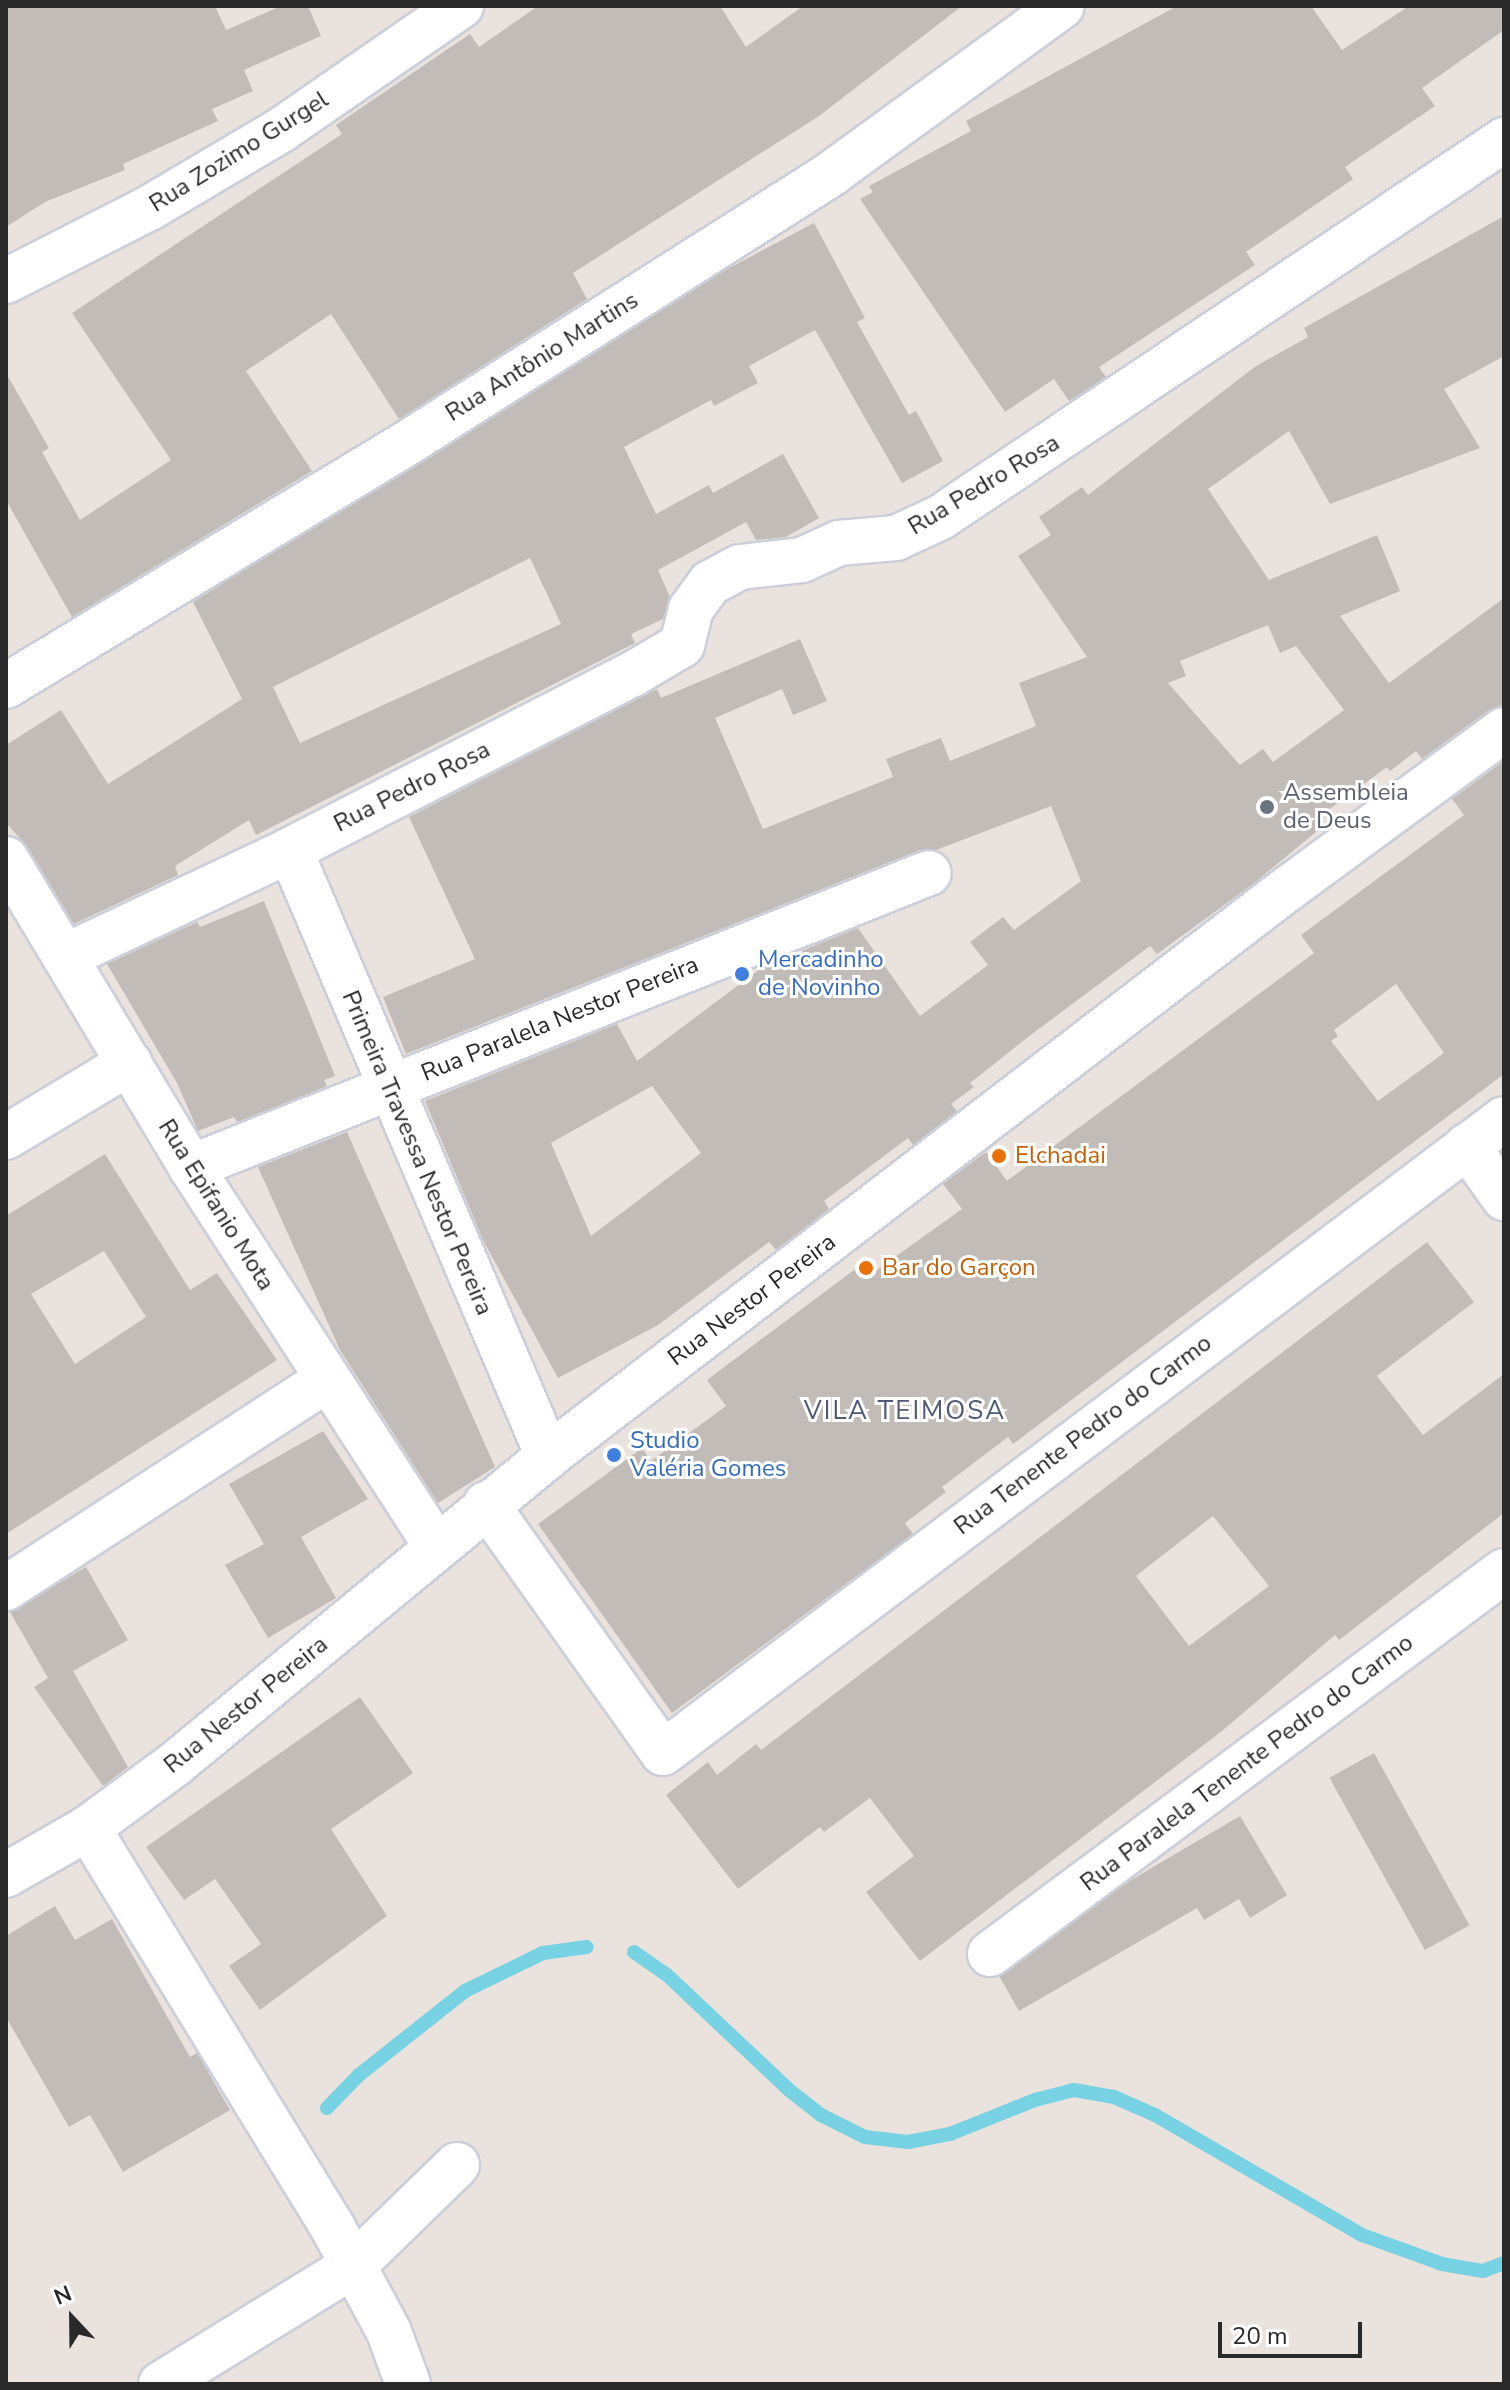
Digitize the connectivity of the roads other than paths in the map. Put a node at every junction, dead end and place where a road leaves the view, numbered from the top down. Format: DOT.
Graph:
graph roads {
  1 [pos="461,6"];
  2 [pos="1062,6"];
  3 [pos="1504,140"];
  4 [pos="6,281"];
  5 [pos="6,686"];
  6 [pos="1504,730"];
  7 [pos="290,850"];
  8 [pos="6,859"];
  9 [pos="929,873"];
  10 [pos="66,956"];
  11 [pos="129,1063"];
  12 [pos="387,1088"];
  13 [pos="1504,1119"];
  14 [pos="6,1137"];
  15 [pos="1467,1146"];
  16 [pos="191,1167"];
  17 [pos="1504,1198"];
  18 [pos="326,1380"];
  19 [pos="548,1456"];
  20 [pos="486,1504"];
  21 [pos="436,1545"];
  22 [pos="1504,1571"];
  23 [pos="6,1588"];
  24 [pos="88,1828"];
  25 [pos="6,1875"];
  26 [pos="990,1954"];
  27 [pos="457,2165"];
  28 [pos="353,2266"];
  29 [pos="161,2384"];
  30 [pos="408,2384"];
  1 -- 4 [label="street, Rua Zozimo Gurgel"];
  2 -- 5 [label="street, Rua Antônio Martins"];
  3 -- 7 [label="street, Rua Pedro Rosa"];
  6 -- 19 [label="street, Rua Nestor Pereira"];
  7 -- 10 [label="street, Rua Pedro Rosa"];
  7 -- 12 [label="street, Primeira Travessa Nestor Pereira"];
  8 -- 10 [label="street, Rua Epifanio Mota"];
  9 -- 12 [label="street, Rua Paralela Nestor Pereira"];
  10 -- 11 [label="street, Rua Epifanio Mota"];
  11 -- 14 [label="street"];
  11 -- 16 [label="street, Rua Epifanio Mota"];
  12 -- 16 [label="street, Rua Paralela Nestor Pereira"];
  12 -- 19 [label="street, Primeira Travessa Nestor Pereira"];
  13 -- 15 [label="street, Rua Tenente Pedro do Carmo"];
  15 -- 17 [label="street"];
  15 -- 20 [label="street, Rua Tenente Pedro do Carmo"];
  16 -- 18 [label="street, Rua Epifanio Mota"];
  18 -- 21 [label="street, Rua Epifanio Mota"];
  18 -- 23 [label="street"];
  19 -- 20 [label="street, Rua Nestor Pereira"];
  20 -- 21 [label="street, Rua Nestor Pereira"];
  21 -- 24 [label="street, Rua Nestor Pereira"];
  22 -- 26 [label="street, Rua Paralela Tenente Pedro do Carmo"];
  24 -- 25 [label="street, Rua Nestor Pereira"];
  24 -- 28 [label="street"];
  27 -- 28 [label="street"];
  28 -- 29 [label="street"];
  28 -- 30 [label="street"];
}
